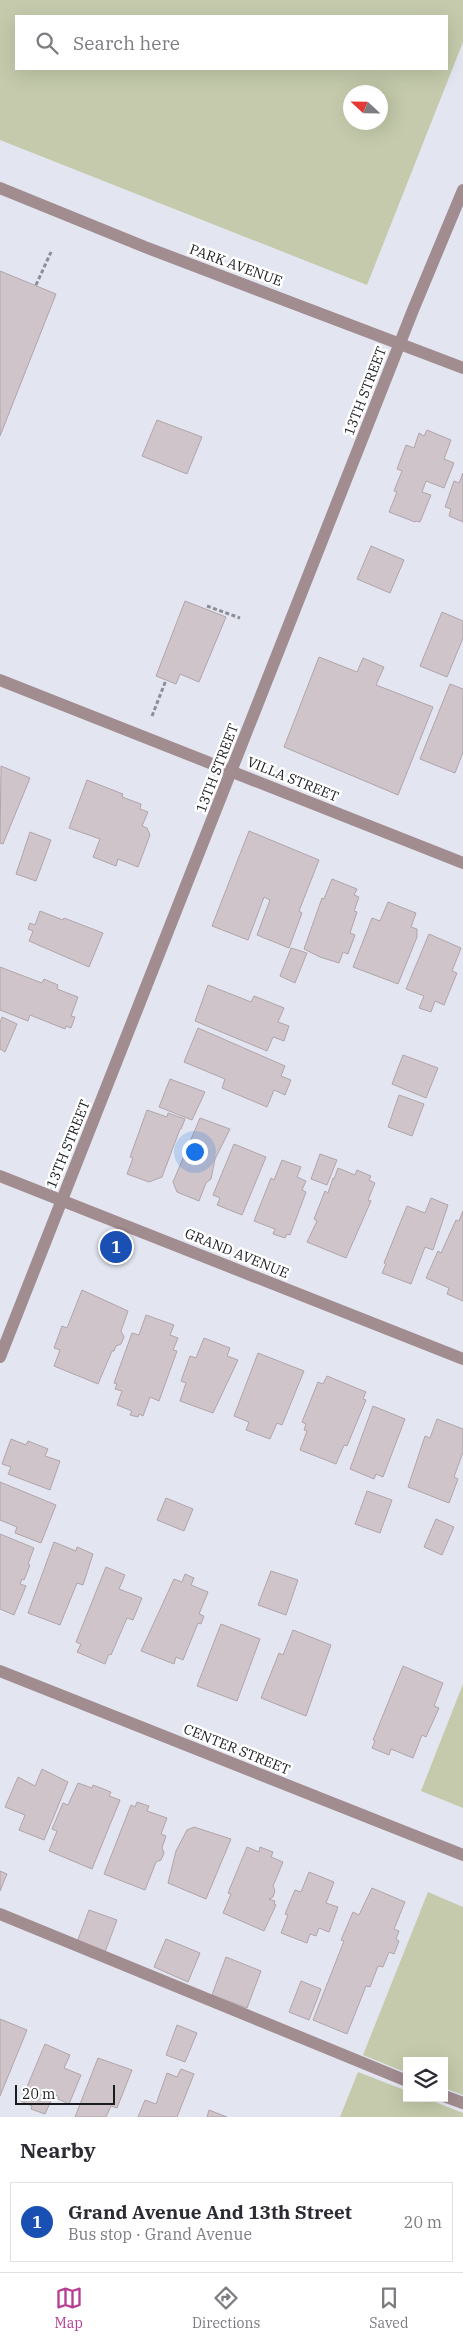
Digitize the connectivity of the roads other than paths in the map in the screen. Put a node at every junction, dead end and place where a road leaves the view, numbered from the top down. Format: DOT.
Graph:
graph roads {
  1 [pos="0,188"];
  2 [pos="463,190"];
  3 [pos="400,343"];
  4 [pos="463,368"];
  5 [pos="0,680"];
  6 [pos="231,771"];
  7 [pos="463,863"];
  8 [pos="0,1176"];
  9 [pos="62,1200"];
  10 [pos="0,1357"];
  11 [pos="463,1358"];
  12 [pos="0,1671"];
  13 [pos="463,1855"];
  14 [pos="0,1914"];
  15 [pos="403,2078"];
  16 [pos="448,2098"];
  17 [pos="463,2104"];
  1 -- 3 [label="street, PARK AVENUE"];
  2 -- 3 [label="street, 13TH STREET"];
  3 -- 4 [label="street, PARK AVENUE"];
  3 -- 6 [label="street, 13TH STREET"];
  5 -- 6 [label="street, VILLA STREET"];
  6 -- 7 [label="street, VILLA STREET"];
  6 -- 9 [label="street, 13TH STREET"];
  8 -- 9 [label="street, GRAND AVENUE"];
  9 -- 10 [label="street, 13TH STREET"];
  9 -- 11 [label="street, GRAND AVENUE"];
  12 -- 13 [label="street, CENTER STREET"];
  14 -- 15 [label="street"];
  16 -- 17 [label="street"];
}
